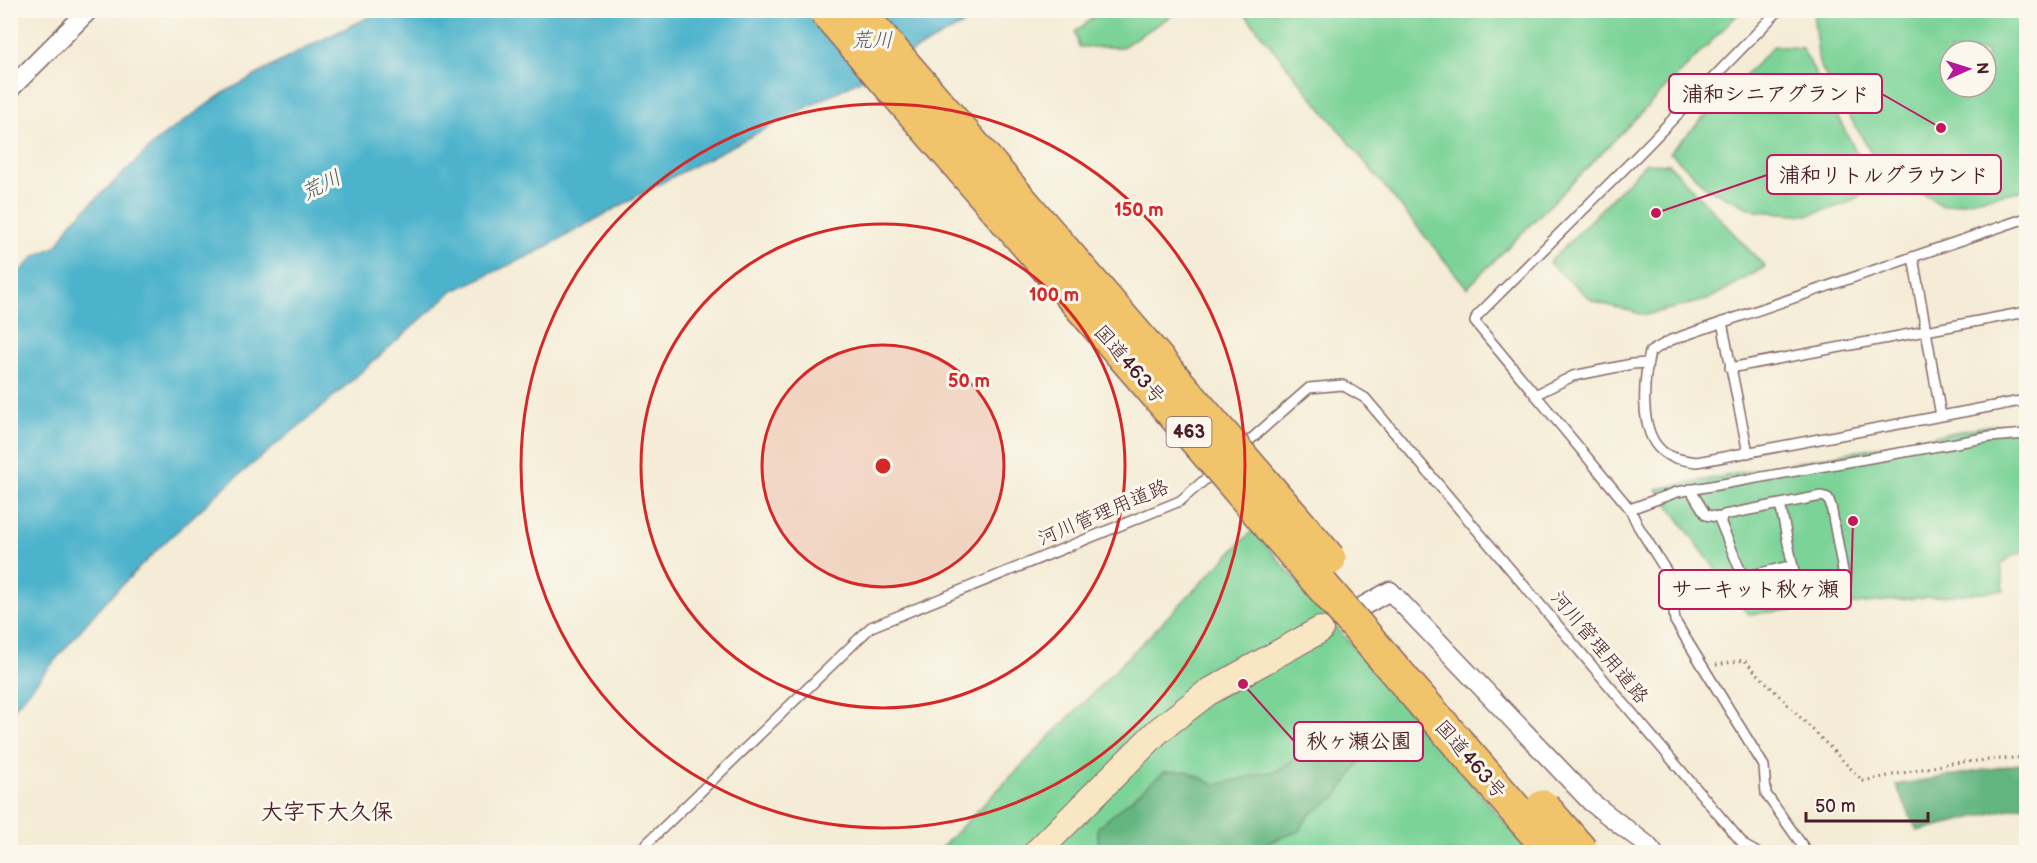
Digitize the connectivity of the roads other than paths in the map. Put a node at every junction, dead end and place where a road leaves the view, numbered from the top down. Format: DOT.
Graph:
graph roads {
  1 [pos="89,10"];
  2 [pos="825,10"];
  3 [pos="856,10"];
  4 [pos="1779,10"];
  5 [pos="10,89"];
  6 [pos="2026,218"];
  7 [pos="1913,257"];
  8 [pos="2026,312"];
  9 [pos="1722,322"];
  10 [pos="1925,331"];
  11 [pos="1648,363"];
  12 [pos="1730,368"];
  13 [pos="1535,395"];
  14 [pos="2026,400"];
  15 [pos="1941,416"];
  16 [pos="2026,434"];
  17 [pos="1748,453"];
  18 [pos="1232,456"];
  19 [pos="1223,463"];
  20 [pos="1690,489"];
  21 [pos="1780,504"];
  22 [pos="1630,509"];
  23 [pos="1722,518"];
  24 [pos="1794,572"];
  25 [pos="1320,630"];
  26 [pos="638,852"];
  27 [pos="1037,852"];
  28 [pos="1552,852"];
  29 [pos="1582,852"];
  30 [pos="1653,852"];
  31 [pos="1756,852"];
  32 [pos="1807,852"];
  1 -- 5 [label="street"];
  2 -- 28 [label="highway, 国道463号 / 463, bridge"];
  3 -- 29 [label="highway, 国道463号 / 463, bridge"];
  4 -- 13 [label="lane"];
  6 -- 7 [label="lane"];
  7 -- 9 [label="lane"];
  7 -- 10 [label="lane"];
  8 -- 10 [label="lane"];
  9 -- 11 [label="lane"];
  9 -- 12 [label="lane"];
  10 -- 12 [label="lane"];
  10 -- 15 [label="lane"];
  11 -- 13 [label="lane"];
  11 -- 17 [label="lane"];
  12 -- 17 [label="lane"];
  13 -- 22 [label="lane"];
  14 -- 15 [label="lane"];
  15 -- 17 [label="lane"];
  16 -- 20 [label="lane"];
  18 -- 31 [label="lane, 河川管理用道路"];
  19 -- 26 [label="lane, 河川管理用道路"];
  20 -- 22 [label="lane"];
  20 -- 23 [label="lane"];
  21 -- 23 [label="lane"];
  21 -- 24 [label="lane"];
  21 -- 24 [label="lane"];
  22 -- 32 [label="lane"];
  23 -- 24 [label="lane"];
  25 -- 27 [label="street"];
  25 -- 30 [label="street"];
}
